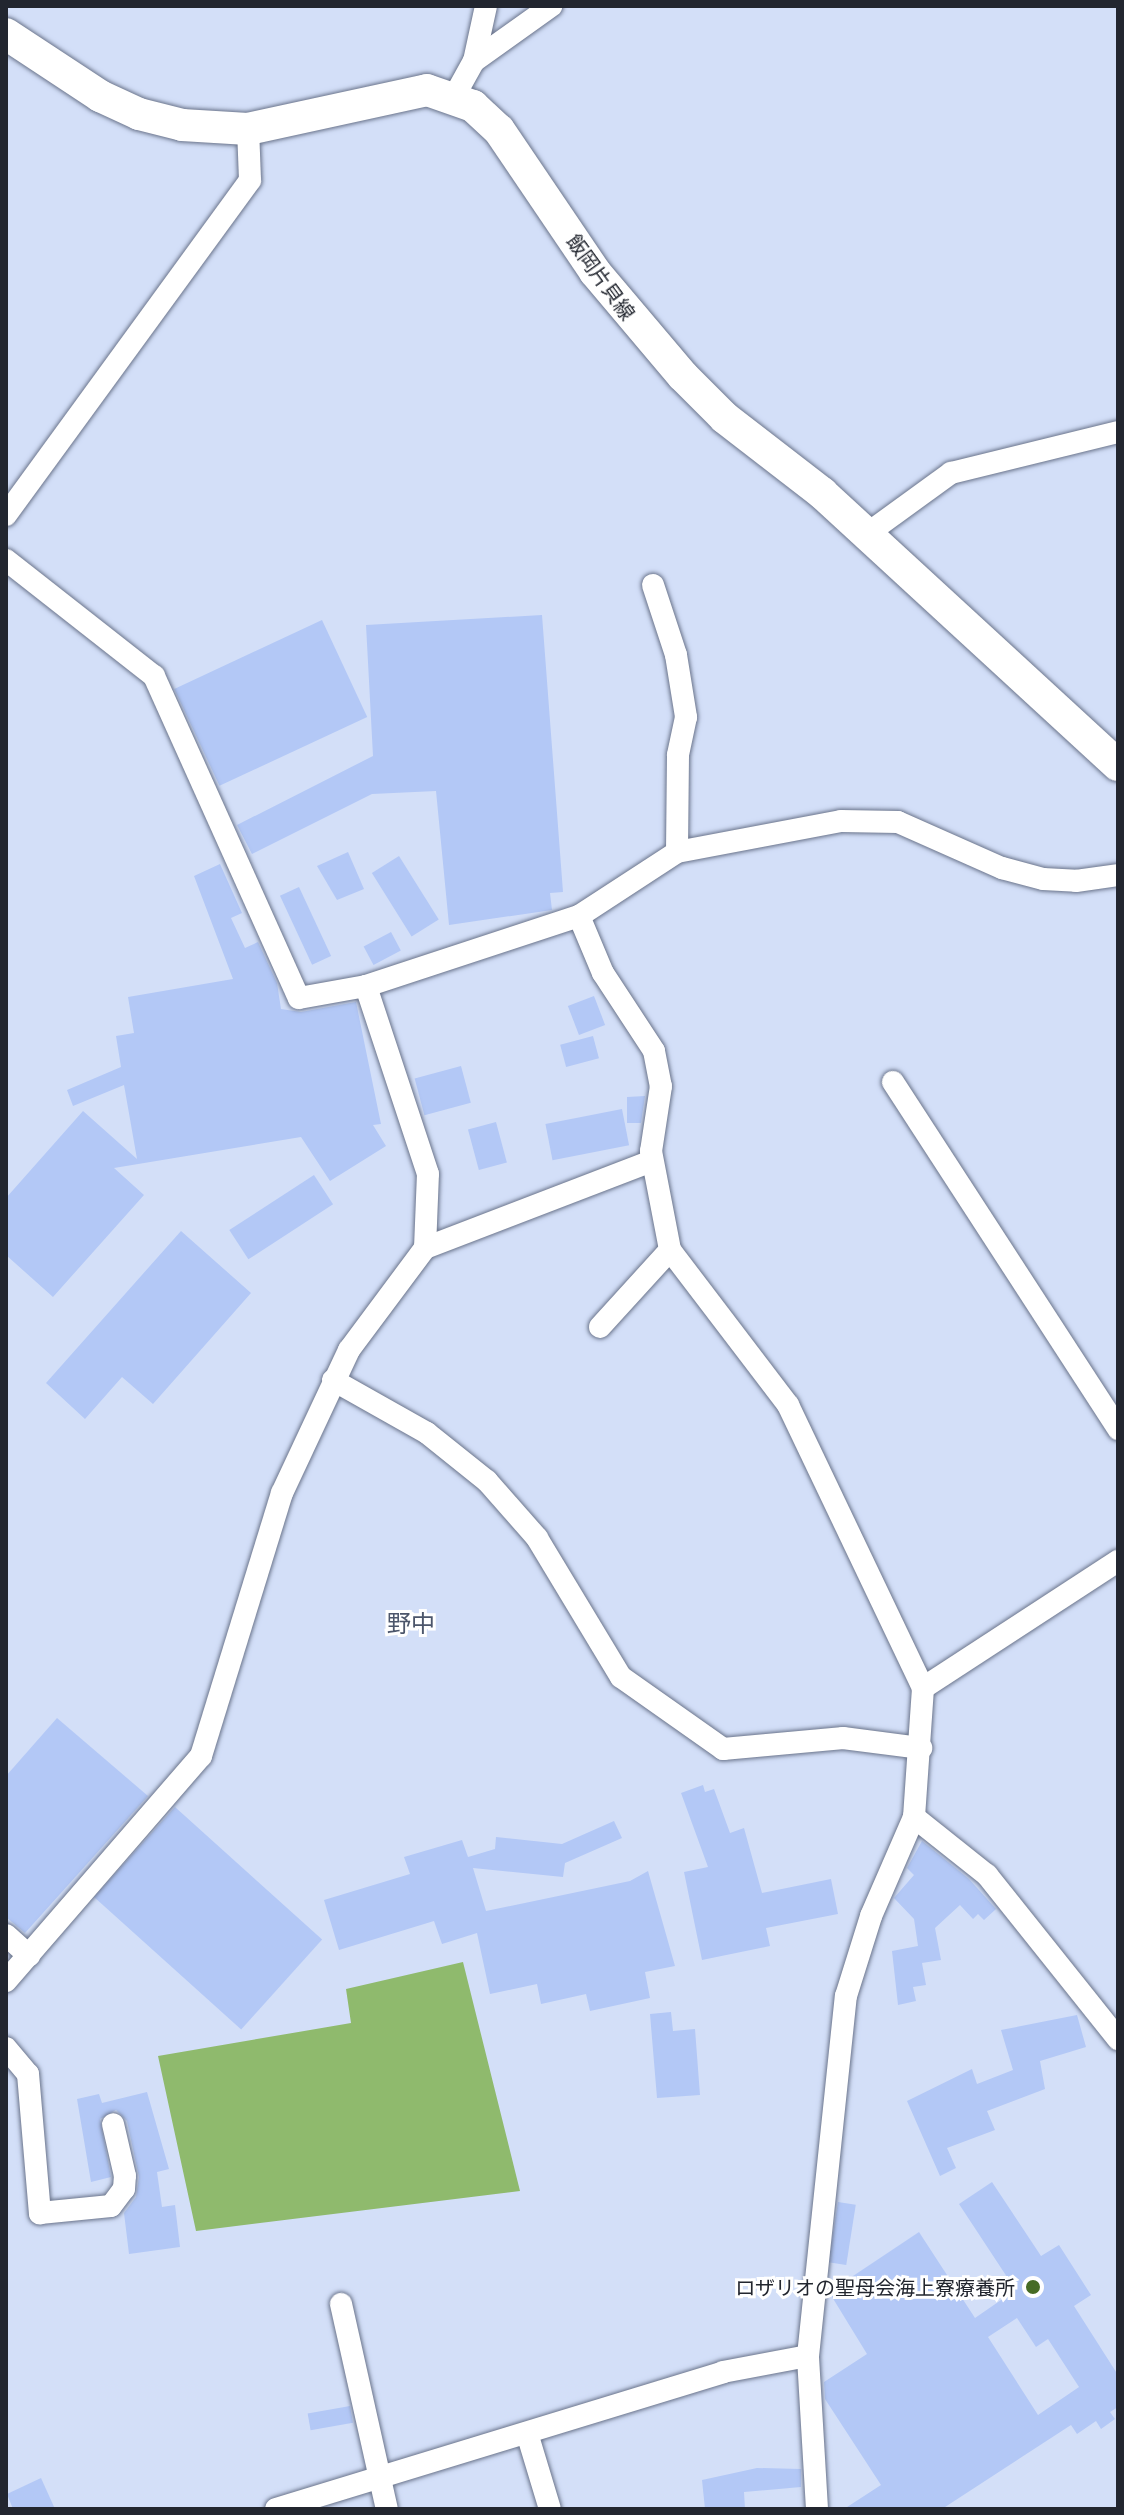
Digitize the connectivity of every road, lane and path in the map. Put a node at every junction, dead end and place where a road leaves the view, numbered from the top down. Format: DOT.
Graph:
graph roads {
  1 [pos="486,6"];
  2 [pos="551,6"];
  3 [pos="6,34"];
  4 [pos="474,61"];
  5 [pos="455,95"];
  6 [pos="248,129"];
  7 [pos="1118,432"];
  8 [pos="6,515"];
  9 [pos="867,534"];
  10 [pos="6,560"];
  11 [pos="653,585"];
  12 [pos="1118,765"];
  13 [pos="677,852"];
  14 [pos="1118,875"];
  15 [pos="579,916"];
  16 [pos="366,986"];
  17 [pos="893,1082"];
  18 [pos="652,1161"];
  19 [pos="425,1248"];
  20 [pos="670,1250"];
  21 [pos="600,1327"];
  22 [pos="333,1380"];
  23 [pos="1118,1429"];
  24 [pos="1118,1561"];
  25 [pos="923,1688"];
  26 [pos="921,1748"];
  27 [pos="914,1817"];
  28 [pos="6,1935"];
  29 [pos="29,1956"];
  30 [pos="6,1981"];
  31 [pos="1118,2039"];
  32 [pos="6,2048"];
  33 [pos="113,2124"];
  34 [pos="341,2304"];
  35 [pos="808,2356"];
  36 [pos="527,2433"];
  37 [pos="379,2474"];
  38 [pos="276,2509"];
  39 [pos="387,2509"];
  40 [pos="550,2509"];
  41 [pos="817,2509"];
  1 -- 4 [label="street"];
  2 -- 4 [label="street"];
  3 -- 6 [label="main road"];
  4 -- 5 [label="street"];
  5 -- 6 [label="main road"];
  5 -- 9 [label="main road, 飯岡片貝線"];
  6 -- 8 [label="street"];
  7 -- 9 [label="street"];
  9 -- 12 [label="main road, 飯岡片貝線"];
  10 -- 16 [label="street"];
  11 -- 13 [label="street"];
  13 -- 14 [label="street"];
  13 -- 15 [label="street"];
  15 -- 16 [label="street"];
  15 -- 18 [label="street"];
  16 -- 19 [label="street"];
  17 -- 23 [label="street"];
  18 -- 19 [label="street"];
  18 -- 20 [label="street"];
  19 -- 22 [label="street"];
  20 -- 21 [label="street"];
  20 -- 25 [label="street"];
  22 -- 26 [label="street"];
  22 -- 29 [label="street"];
  24 -- 25 [label="street"];
  25 -- 26 [label="street"];
  26 -- 27 [label="street"];
  27 -- 31 [label="street"];
  27 -- 35 [label="street"];
  28 -- 29 [label="street"];
  29 -- 30 [label="street"];
  32 -- 33 [label="street"];
  34 -- 37 [label="street"];
  35 -- 36 [label="street"];
  35 -- 41 [label="street"];
  36 -- 37 [label="street"];
  36 -- 40 [label="street"];
  37 -- 38 [label="street"];
  37 -- 39 [label="street"];
}
